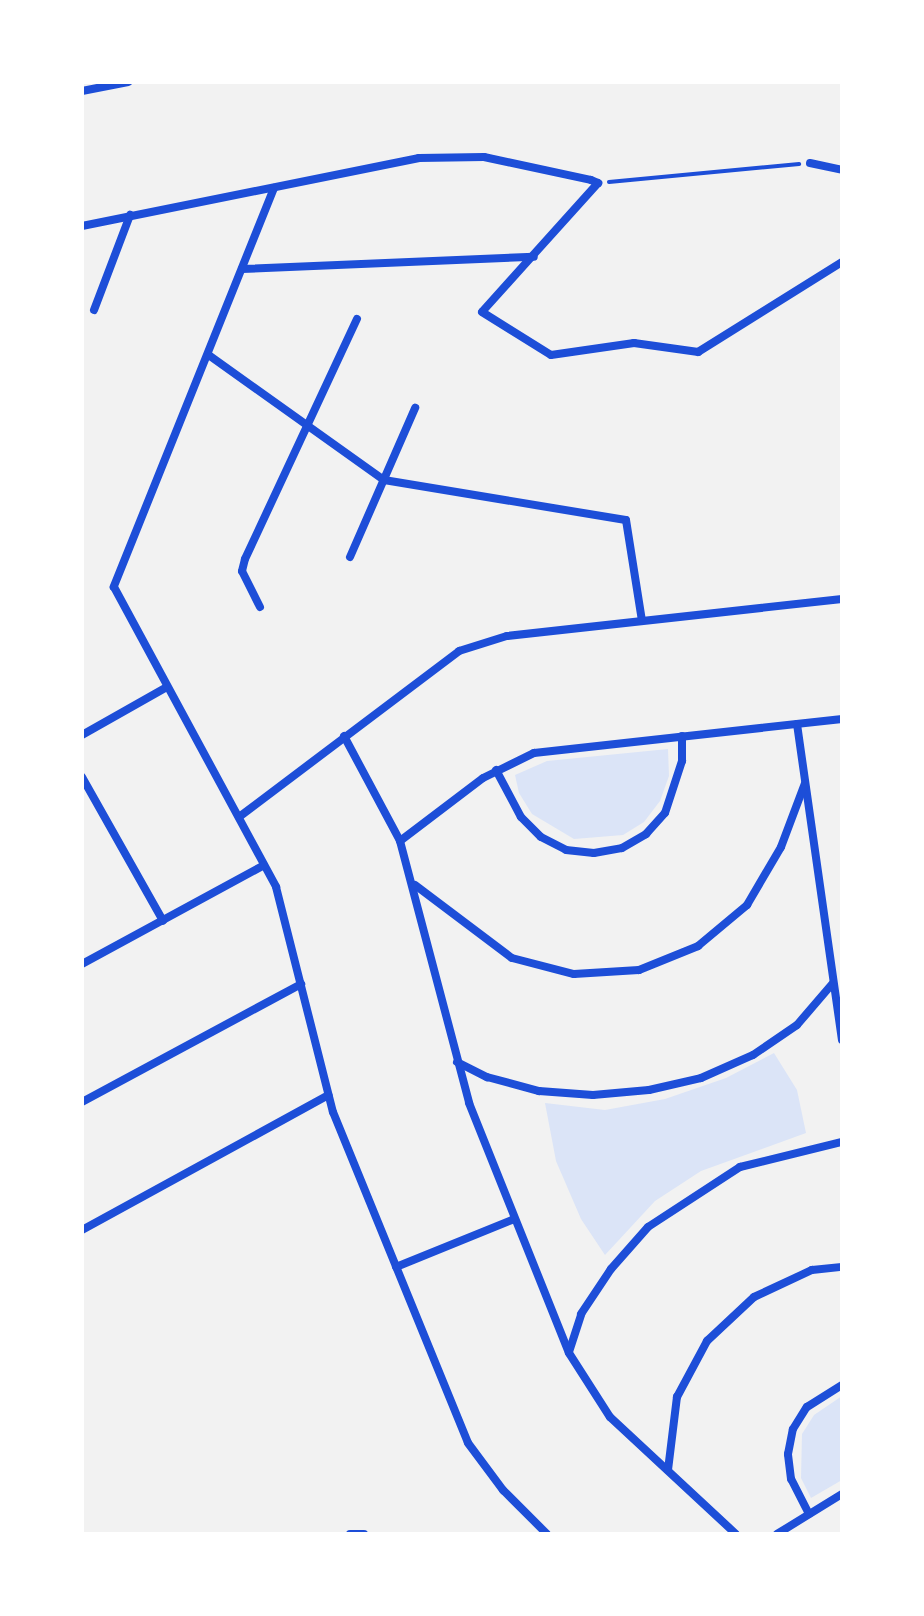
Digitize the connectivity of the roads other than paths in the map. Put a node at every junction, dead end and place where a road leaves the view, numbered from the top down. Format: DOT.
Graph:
graph roads {
  1 [pos="128,82"];
  2 [pos="82,91"];
  3 [pos="810,163"];
  4 [pos="842,170"];
  5 [pos="274,188"];
  6 [pos="130,215"];
  7 [pos="82,226"];
  8 [pos="534,257"];
  9 [pos="842,262"];
  10 [pos="242,269"];
  11 [pos="94,310"];
  12 [pos="357,319"];
  13 [pos="210,356"];
  14 [pos="415,408"];
  15 [pos="306,426"];
  16 [pos="384,480"];
  17 [pos="350,557"];
  18 [pos="842,599"];
  19 [pos="260,607"];
  20 [pos="642,621"];
  21 [pos="165,688"];
  22 [pos="842,719"];
  23 [pos="797,724"];
  24 [pos="82,735"];
  25 [pos="344,736"];
  26 [pos="682,736"];
  27 [pos="496,770"];
  28 [pos="82,777"];
  29 [pos="805,783"];
  30 [pos="239,817"];
  31 [pos="400,841"];
  32 [pos="264,865"];
  33 [pos="414,884"];
  34 [pos="163,921"];
  35 [pos="82,964"];
  36 [pos="833,983"];
  37 [pos="301,984"];
  38 [pos="842,1040"];
  39 [pos="457,1062"];
  40 [pos="329,1095"];
  41 [pos="82,1102"];
  42 [pos="842,1142"];
  43 [pos="514,1219"];
  44 [pos="82,1230"];
  45 [pos="396,1267"];
  46 [pos="842,1267"];
  47 [pos="569,1353"];
  48 [pos="842,1385"];
  49 [pos="668,1471"];
  50 [pos="842,1494"];
  51 [pos="809,1514"];
  52 [pos="350,1534"];
  53 [pos="364,1534"];
  54 [pos="547,1534"];
  55 [pos="736,1534"];
  56 [pos="777,1534"];
  1 -- 2 [label="street"];
  3 -- 4 [label="street"];
  5 -- 6 [label="street"];
  5 -- 8 [label="street"];
  5 -- 10 [label="street"];
  6 -- 7 [label="street"];
  6 -- 11 [label="street"];
  8 -- 9 [label="street"];
  8 -- 10 [label="street"];
  10 -- 13 [label="street"];
  12 -- 15 [label="street"];
  13 -- 15 [label="street"];
  13 -- 21 [label="street"];
  14 -- 16 [label="street"];
  15 -- 16 [label="street"];
  15 -- 19 [label="street"];
  16 -- 17 [label="street"];
  16 -- 20 [label="street"];
  18 -- 20 [label="street"];
  20 -- 25 [label="street"];
  21 -- 24 [label="street"];
  21 -- 30 [label="street"];
  22 -- 23 [label="street"];
  23 -- 26 [label="street"];
  23 -- 29 [label="street"];
  25 -- 30 [label="street"];
  25 -- 31 [label="street"];
  26 -- 27 [label="street"];
  26 -- 27 [label="street"];
  27 -- 31 [label="street"];
  28 -- 34 [label="street"];
  29 -- 33 [label="street"];
  29 -- 36 [label="street"];
  30 -- 32 [label="street"];
  31 -- 33 [label="street"];
  32 -- 34 [label="street"];
  32 -- 37 [label="street"];
  33 -- 39 [label="street"];
  34 -- 35 [label="street"];
  36 -- 38 [label="street"];
  36 -- 39 [label="street"];
  37 -- 40 [label="street"];
  37 -- 41 [label="street"];
  39 -- 43 [label="street"];
  40 -- 44 [label="street"];
  40 -- 45 [label="street"];
  42 -- 47 [label="street"];
  43 -- 45 [label="street"];
  43 -- 47 [label="street"];
  45 -- 54 [label="street"];
  46 -- 49 [label="street"];
  47 -- 49 [label="street"];
  48 -- 51 [label="street"];
  49 -- 55 [label="street"];
  50 -- 51 [label="street"];
  51 -- 56 [label="street"];
  52 -- 53 [label="street"];
}
